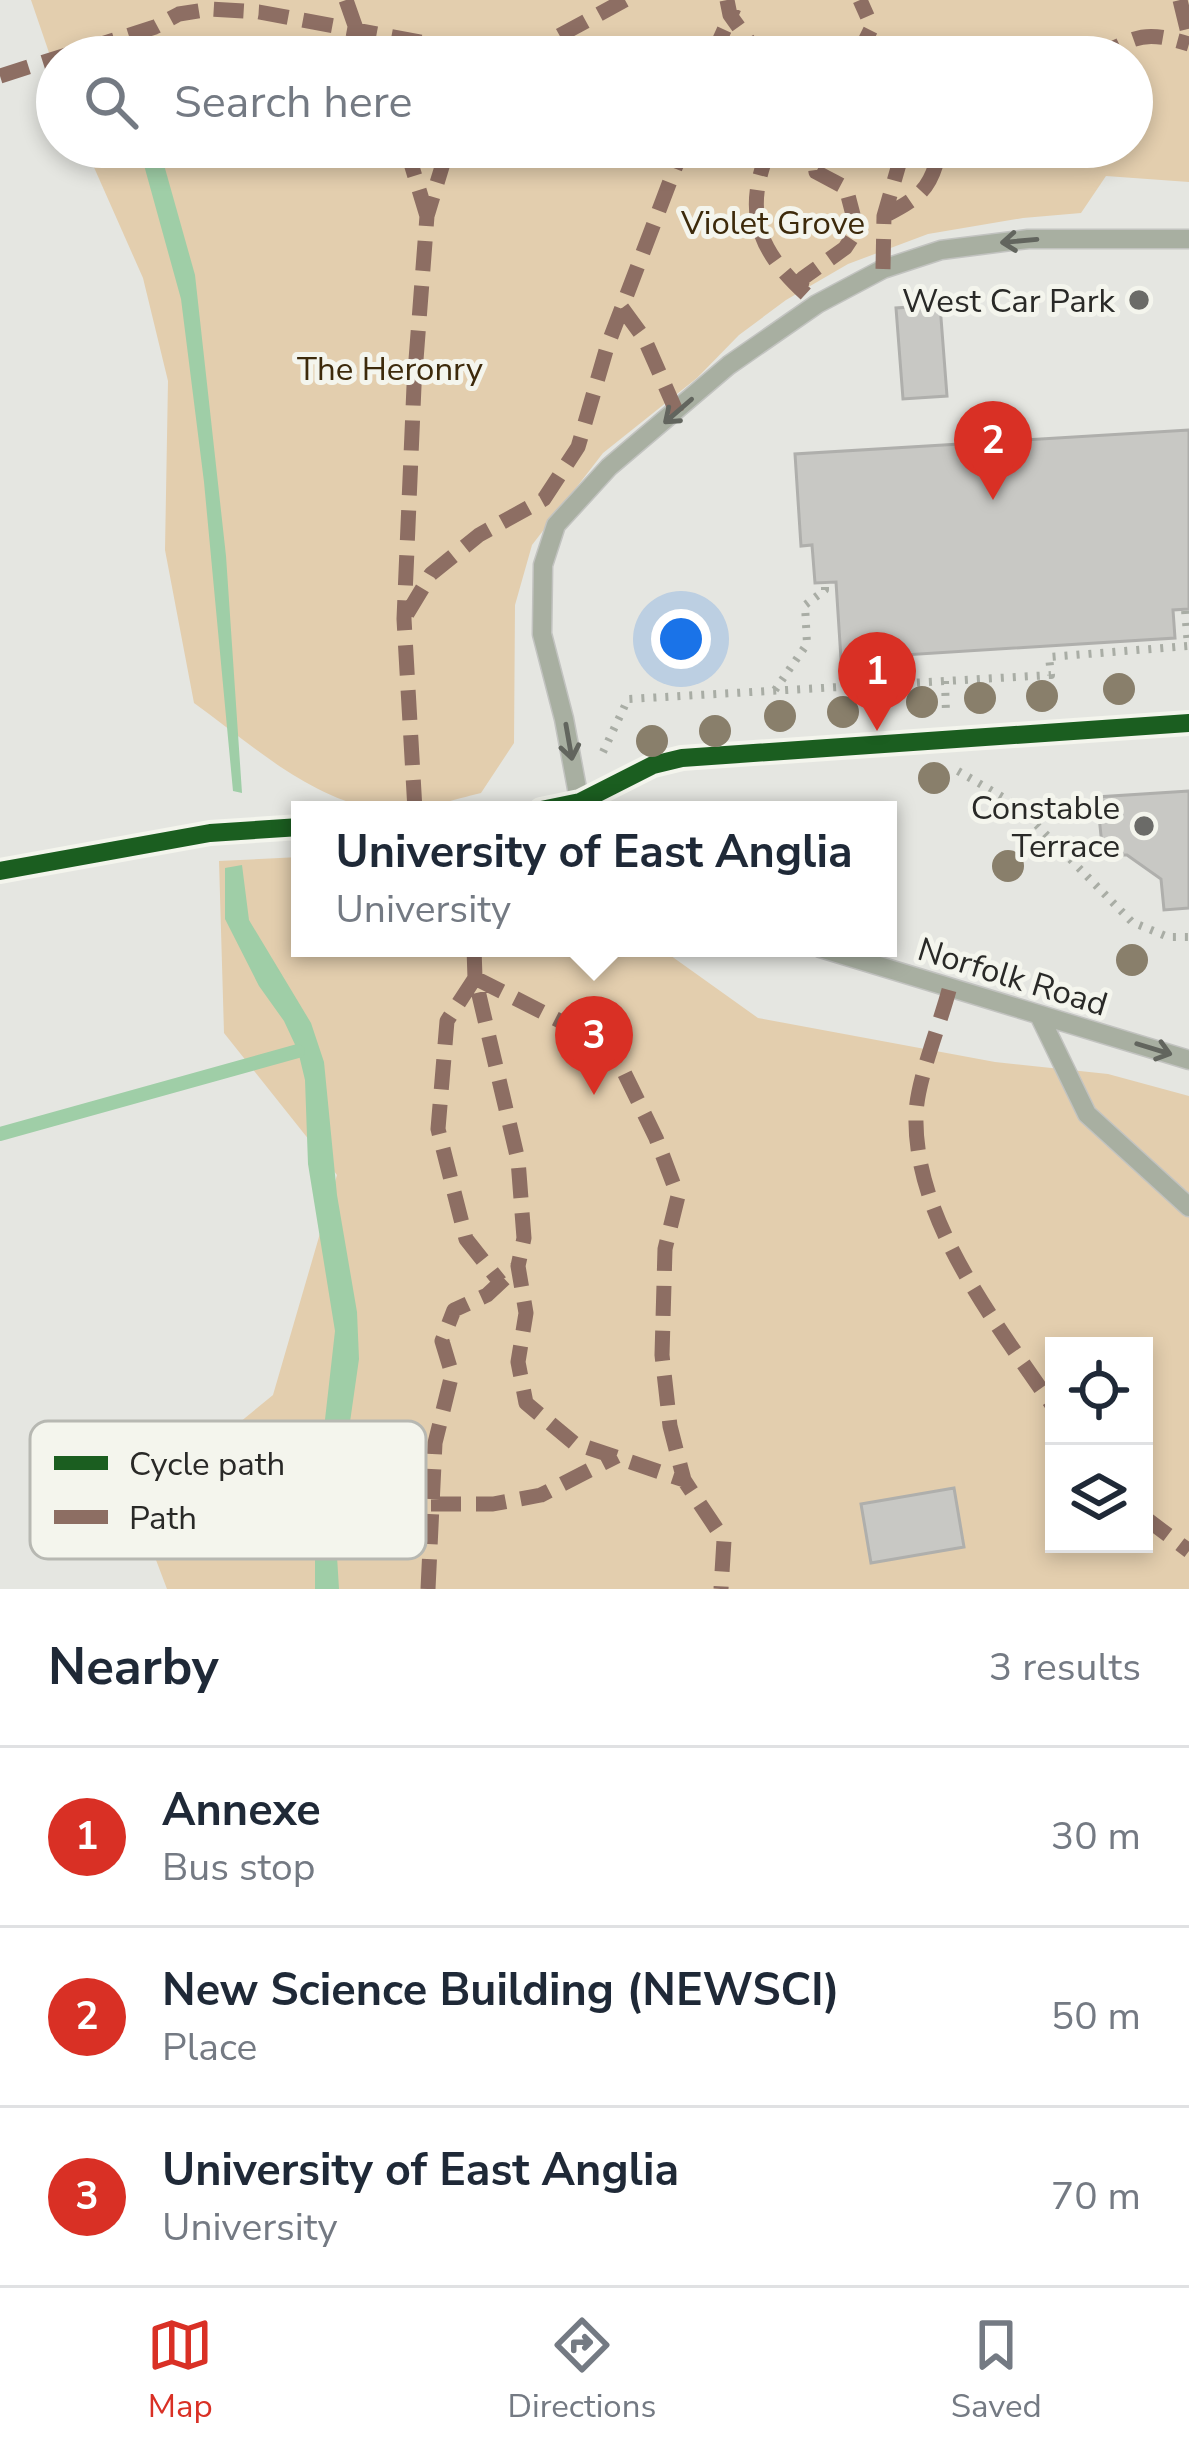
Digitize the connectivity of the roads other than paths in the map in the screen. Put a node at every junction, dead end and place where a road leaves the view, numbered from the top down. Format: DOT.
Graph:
graph roads {
  1 [pos="1189,239"];
  2 [pos="1189,723"];
  3 [pos="579,801"];
  4 [pos="589,801"];
  5 [pos="850,957"];
  6 [pos="1040,1015"];
  7 [pos="1189,1060"];
  8 [pos="1189,1208"];
  1 -- 3 [label="lane, one-way"];
  2 -- 4 [label="lane"];
  5 -- 6 [label="lane, Norfolk Road"];
  6 -- 7 [label="lane, Norfolk Road, one-way"];
  6 -- 8 [label="lane"];
}
